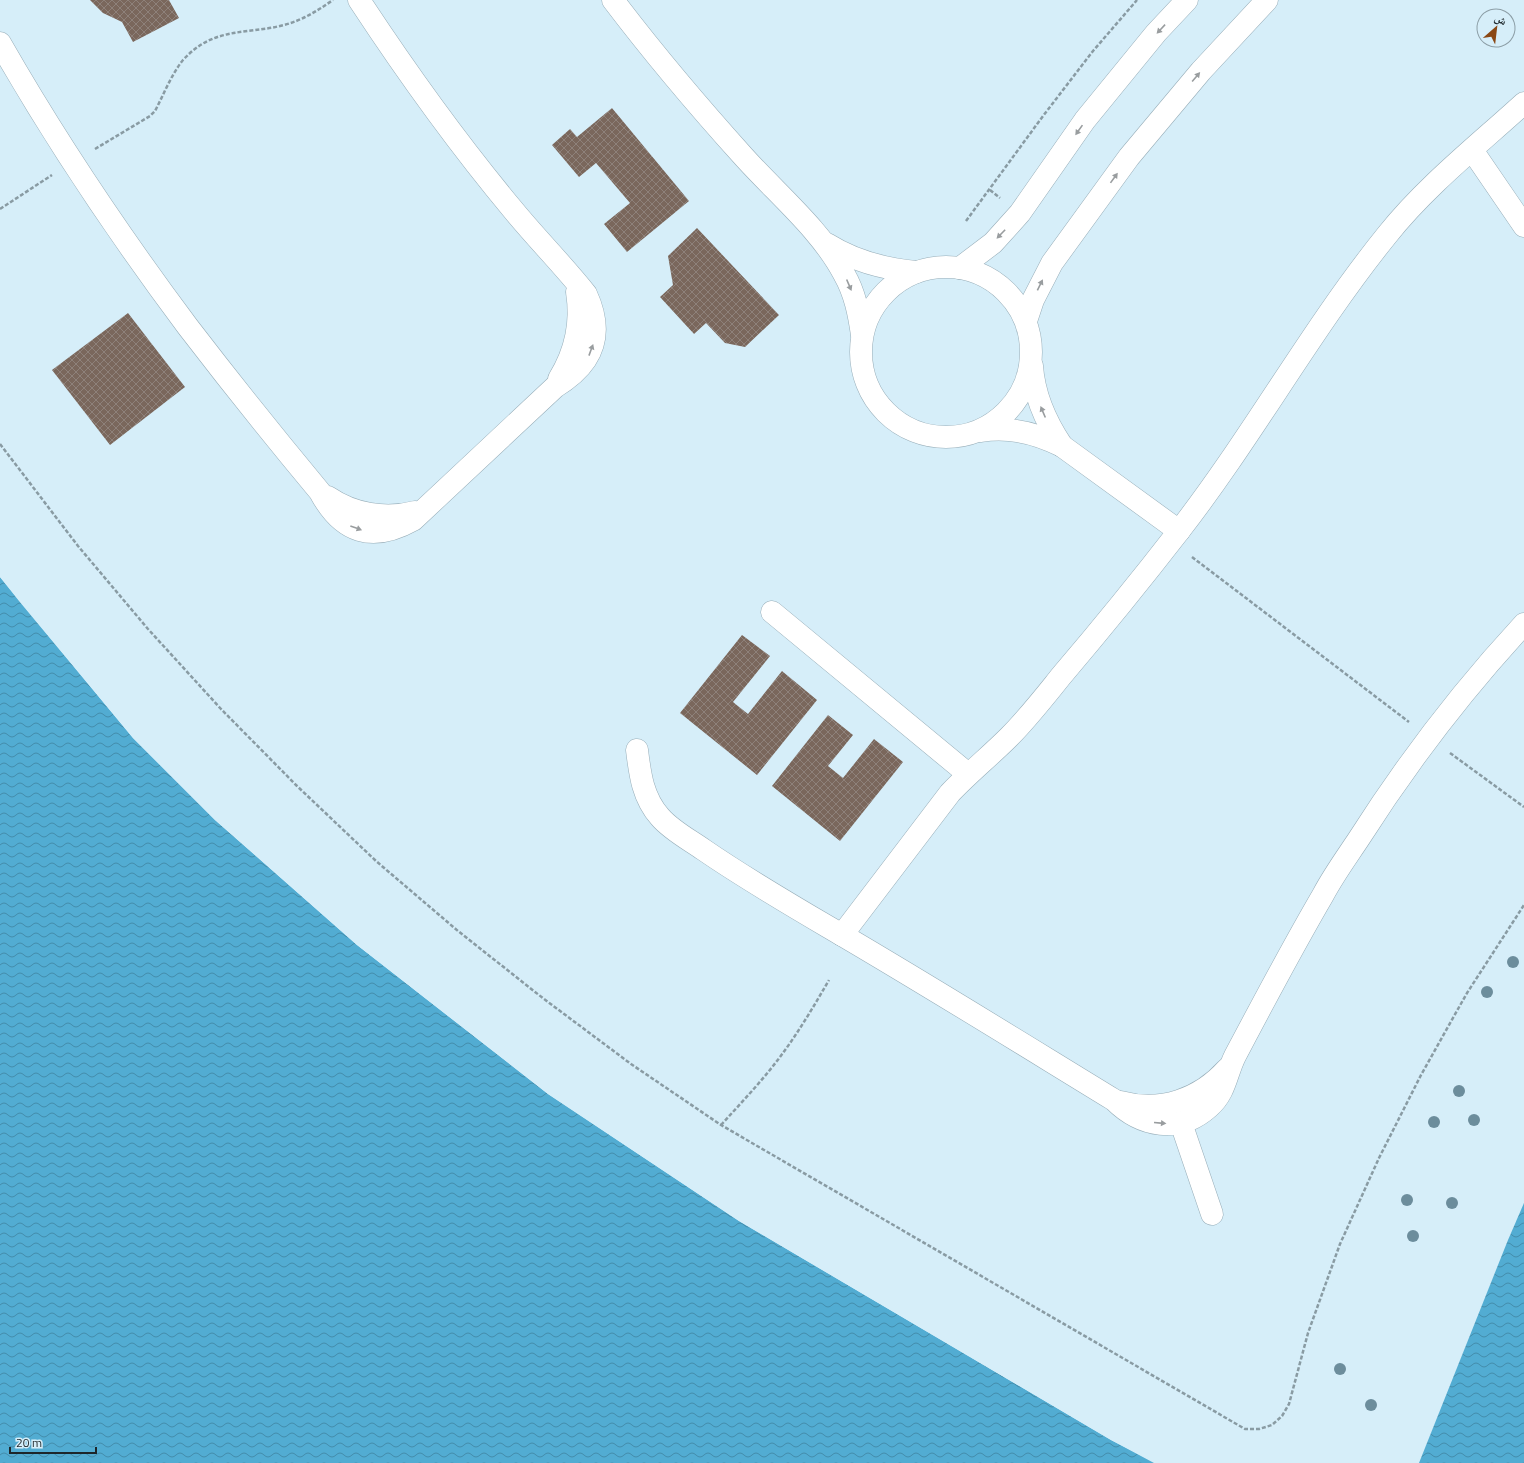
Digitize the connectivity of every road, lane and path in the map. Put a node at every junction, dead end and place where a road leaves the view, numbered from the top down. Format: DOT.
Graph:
graph roads {
  1 [pos="333,0"];
  2 [pos="359,0"];
  3 [pos="613,0"];
  4 [pos="1137,0"];
  5 [pos="1187,0"];
  6 [pos="1267,0"];
  7 [pos="0,43"];
  8 [pos="1524,103"];
  9 [pos="1472,150"];
  10 [pos="72,162"];
  11 [pos="0,208"];
  12 [pos="966,221"];
  13 [pos="1524,226"];
  14 [pos="821,240"];
  15 [pos="960,268"];
  16 [pos="916,272"];
  17 [pos="1026,321"];
  18 [pos="862,335"];
  19 [pos="1032,360"];
  20 [pos="977,432"];
  21 [pos="0,444"];
  22 [pos="1062,446"];
  23 [pos="1175,536"];
  24 [pos="772,612"];
  25 [pos="1524,624"];
  26 [pos="1429,737"];
  27 [pos="637,750"];
  28 [pos="968,774"];
  29 [pos="1524,807"];
  30 [pos="1524,905"];
  31 [pos="842,935"];
  32 [pos="830,980"];
  33 [pos="1231,1063"];
  34 [pos="1114,1100"];
  35 [pos="1181,1122"];
  36 [pos="721,1125"];
  37 [pos="1212,1214"];
  1 -- 10 [label="path"];
  2 -- 10 [label="street"];
  3 -- 14 [label="street"];
  4 -- 12 [label="path"];
  5 -- 15 [label="street, one-way"];
  17 -- 6 [label="street, one-way"];
  7 -- 10 [label="street"];
  8 -- 9 [label="street"];
  9 -- 13 [label="street"];
  9 -- 23 [label="street"];
  10 -- 11 [label="path"];
  14 -- 16 [label="street"];
  14 -- 18 [label="street, one-way"];
  15 -- 16 [label="street"];
  15 -- 17 [label="street"];
  16 -- 18 [label="street"];
  17 -- 19 [label="street"];
  18 -- 20 [label="street"];
  19 -- 20 [label="street"];
  22 -- 19 [label="street, one-way"];
  20 -- 22 [label="street"];
  21 -- 36 [label="path"];
  22 -- 23 [label="street"];
  23 -- 26 [label="path"];
  23 -- 28 [label="street"];
  24 -- 28 [label="street"];
  25 -- 26 [label="street"];
  26 -- 29 [label="path"];
  26 -- 33 [label="street"];
  27 -- 31 [label="street"];
  28 -- 31 [label="street"];
  30 -- 36 [label="path"];
  31 -- 34 [label="street"];
  32 -- 36 [label="path"];
  33 -- 34 [label="street"];
  33 -- 35 [label="street"];
  34 -- 35 [label="street, one-way"];
  35 -- 37 [label="street"];
}
